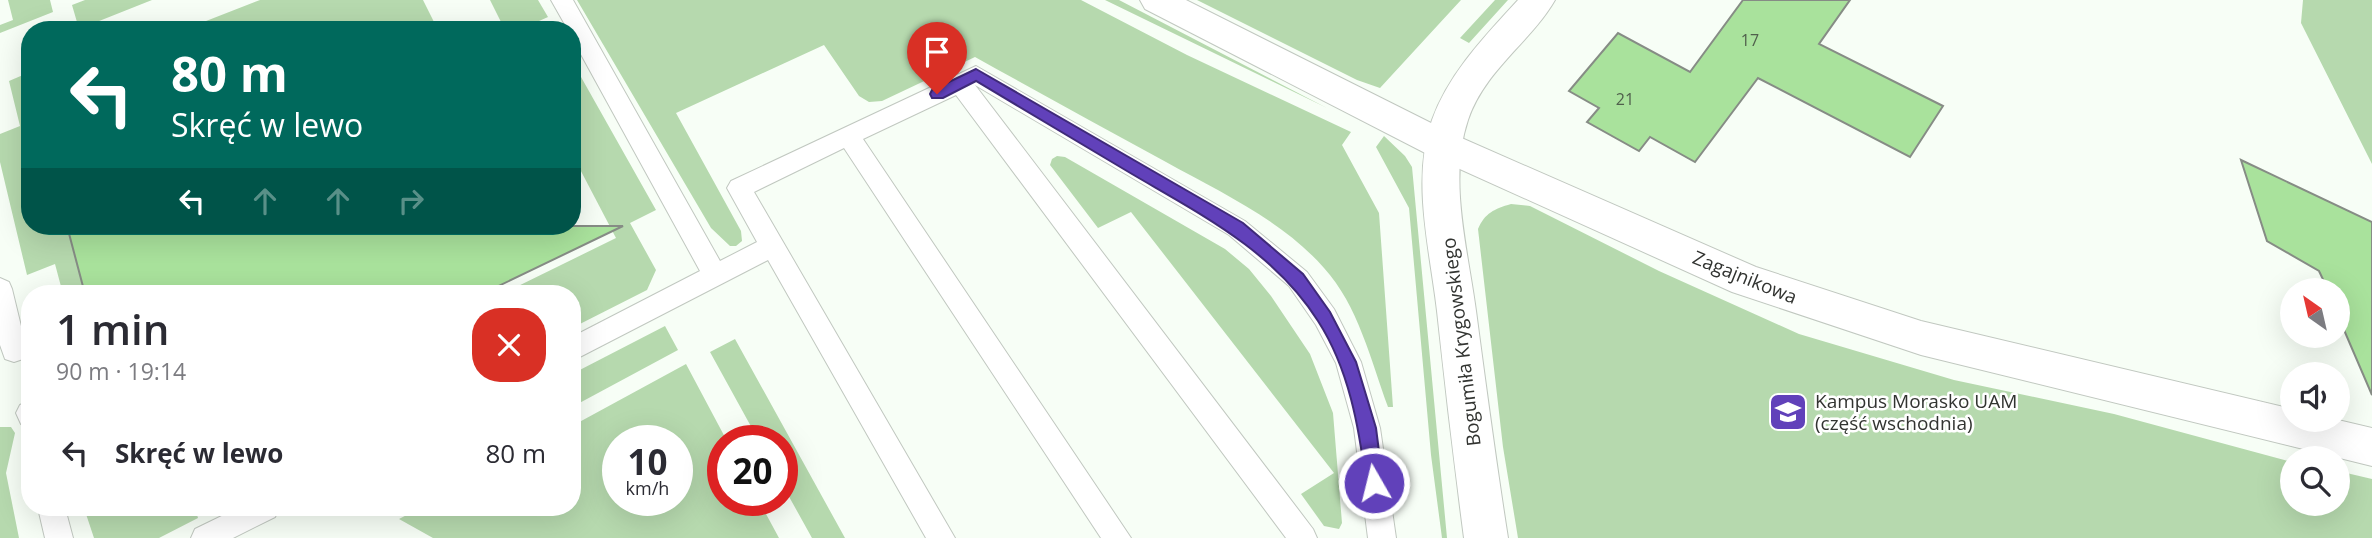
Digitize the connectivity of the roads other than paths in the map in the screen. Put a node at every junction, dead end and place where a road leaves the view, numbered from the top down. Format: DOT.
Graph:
graph roads {
  1 [pos="562,0"];
  2 [pos="1157,0"];
  3 [pos="1538,0"];
  4 [pos="574,21"];
  5 [pos="581,34"];
  6 [pos="960,84"];
  7 [pos="849,136"];
  8 [pos="1444,145"];
  9 [pos="772,246"];
  10 [pos="716,277"];
  11 [pos="0,289"];
  12 [pos="581,346"];
  13 [pos="14,351"];
  14 [pos="2372,447"];
  15 [pos="54,516"];
  16 [pos="249,516"];
  17 [pos="59,538"];
  18 [pos="205,538"];
  19 [pos="941,538"];
  20 [pos="1117,538"];
  21 [pos="1303,538"];
  22 [pos="1382,538"];
  23 [pos="1486,538"];
  1 -- 4 [label="lane"];
  2 -- 8 [label="street, Zagajnikowa"];
  3 -- 8 [label="street, Bogumiła Krygowskiego"];
  5 -- 10 [label="lane"];
  6 -- 7 [label="lane"];
  6 -- 21 [label="lane"];
  6 -- 22 [label="lane"];
  7 -- 9 [label="lane"];
  7 -- 20 [label="lane"];
  8 -- 14 [label="street, Zagajnikowa"];
  8 -- 23 [label="street, Bogumiła Krygowskiego"];
  9 -- 10 [label="lane"];
  9 -- 19 [label="lane"];
  10 -- 12 [label="lane"];
  11 -- 13 [label="lane"];
  15 -- 17 [label="lane"];
  16 -- 18 [label="lane"];
}
